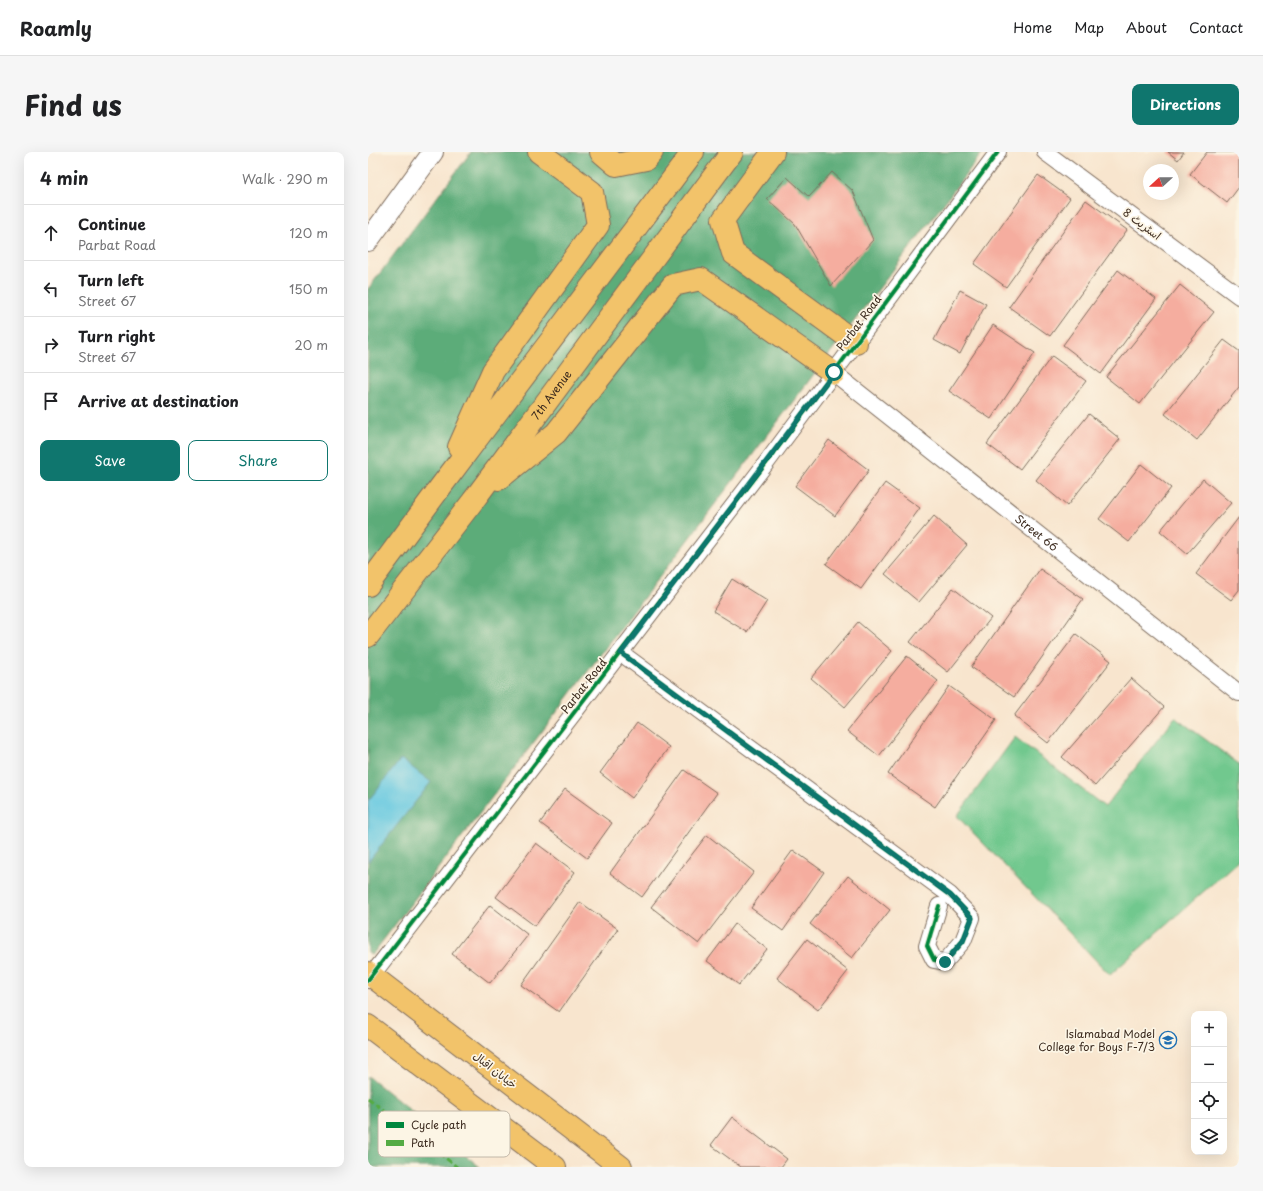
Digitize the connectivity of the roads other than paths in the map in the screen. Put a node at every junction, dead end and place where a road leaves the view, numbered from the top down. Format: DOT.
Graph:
graph roads {
  1 [pos="433,152"];
  2 [pos="539,152"];
  3 [pos="601,152"];
  4 [pos="652,152"];
  5 [pos="693,152"];
  6 [pos="732,152"];
  7 [pos="773,152"];
  8 [pos="998,152"];
  9 [pos="1045,152"];
  10 [pos="368,241"];
  11 [pos="1239,296"];
  12 [pos="856,343"];
  13 [pos="834,372"];
  14 [pos="442,484"];
  15 [pos="473,501"];
  16 [pos="368,584"];
  17 [pos="368,636"];
  18 [pos="621,653"];
  19 [pos="1239,694"];
  20 [pos="939,906"];
  21 [pos="369,976"];
  22 [pos="368,1026"];
  23 [pos="481,1111"];
  24 [pos="510,1133"];
  25 [pos="555,1167"];
  26 [pos="621,1167"];
  1 -- 10 [label="street"];
  2 -- 14 [label="main road"];
  3 -- 4 [label="main road"];
  5 -- 14 [label="main road"];
  6 -- 15 [label="main road, 7th Avenue"];
  7 -- 12 [label="main road"];
  8 -- 12 [label="street, Parbat Road"];
  9 -- 11 [label="street, اسٹریٹ 8"];
  12 -- 13 [label="street, Parbat Road"];
  13 -- 15 [label="main road"];
  13 -- 18 [label="street, Parbat Road"];
  13 -- 19 [label="street, Street 66"];
  14 -- 16 [label="main road"];
  15 -- 17 [label="main road, 7th Avenue"];
  18 -- 20 [label="street"];
  18 -- 21 [label="street, Parbat Road"];
  21 -- 26 [label="main road, خیابان اقبال"];
  22 -- 23 [label="main road"];
  24 -- 25 [label="main road"];
}
